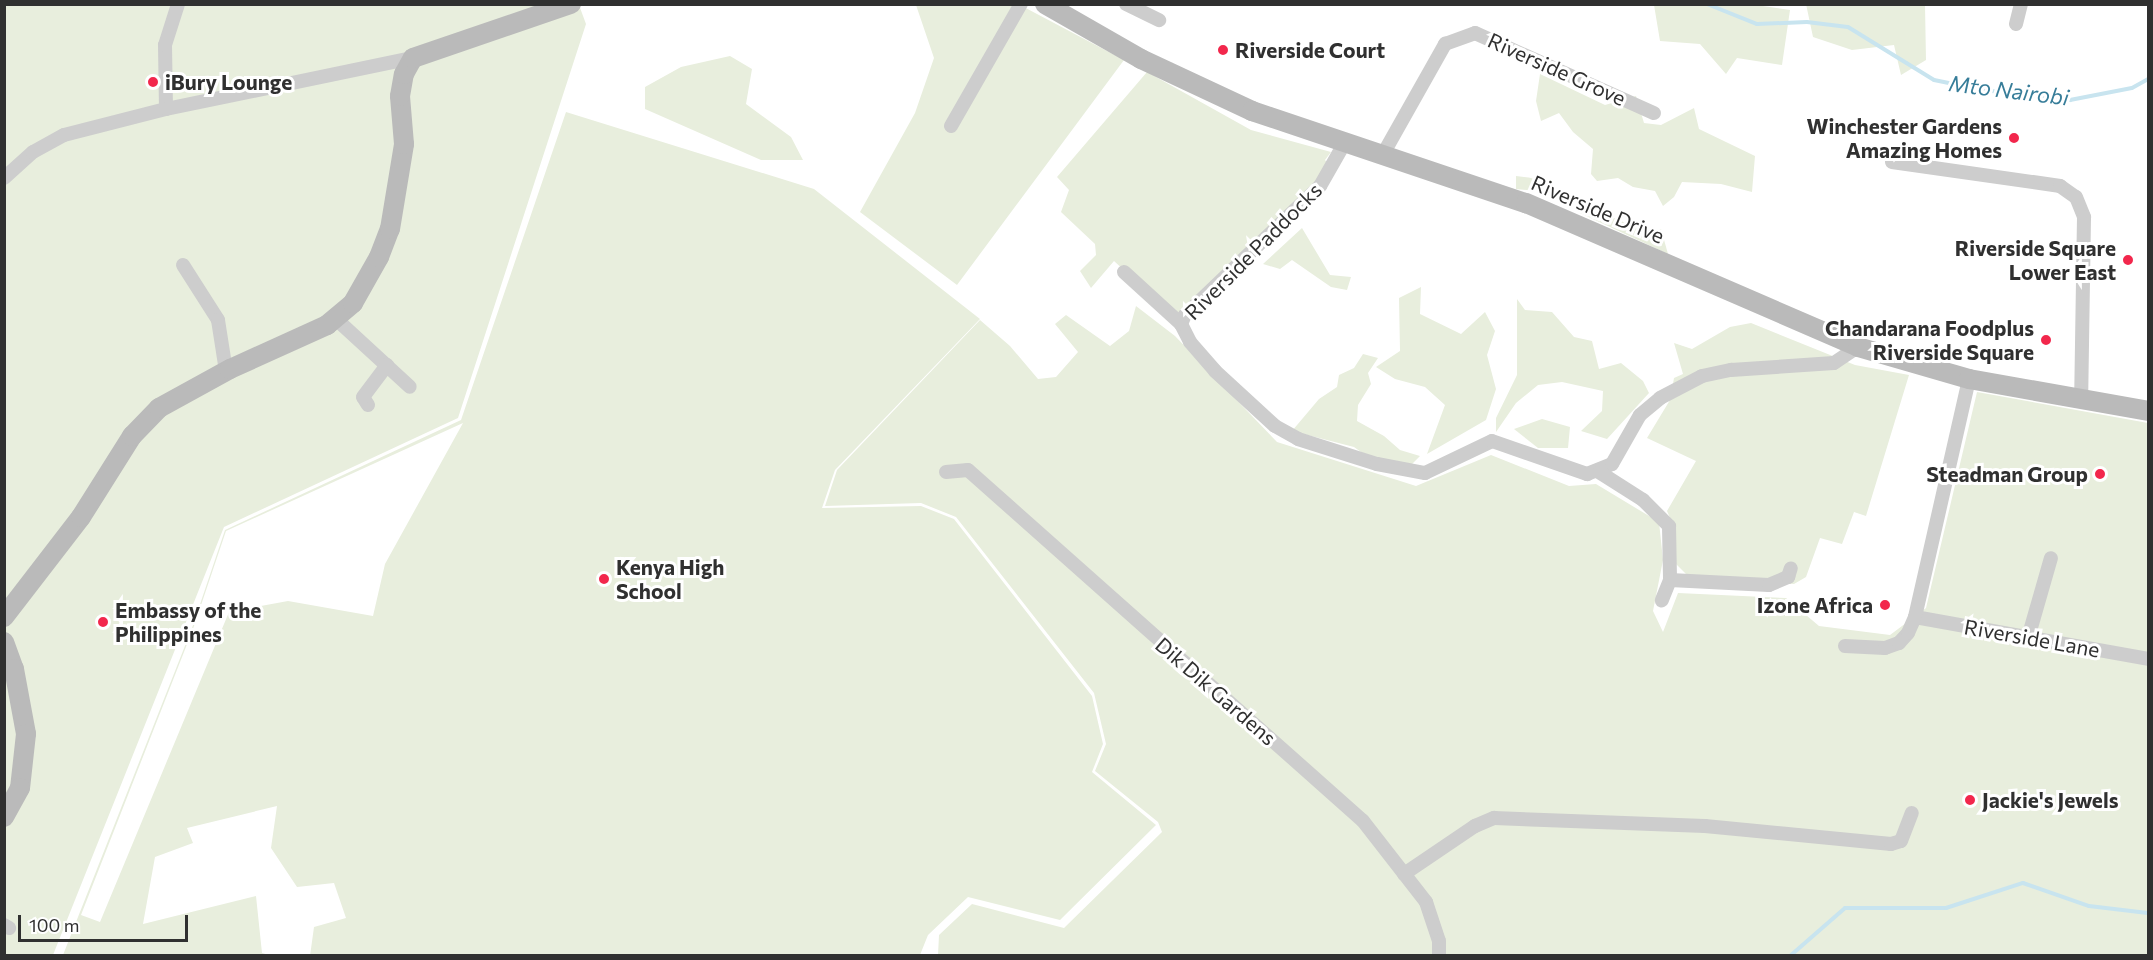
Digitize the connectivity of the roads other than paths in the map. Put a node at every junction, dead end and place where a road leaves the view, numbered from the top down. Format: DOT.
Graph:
graph roads {
  1 [pos="178,4"];
  2 [pos="571,4"];
  3 [pos="1021,4"];
  4 [pos="1045,4"];
  5 [pos="1126,4"];
  6 [pos="2021,4"];
  7 [pos="1159,20"];
  8 [pos="2016,24"];
  9 [pos="412,58"];
  10 [pos="166,109"];
  11 [pos="1654,113"];
  12 [pos="951,126"];
  13 [pos="1344,144"];
  14 [pos="1382,156"];
  15 [pos="1892,162"];
  16 [pos="4,178"];
  17 [pos="183,265"];
  18 [pos="1124,272"];
  19 [pos="336,319"];
  20 [pos="1181,324"];
  21 [pos="1858,347"];
  22 [pos="387,365"];
  23 [pos="226,371"];
  24 [pos="1969,379"];
  25 [pos="410,387"];
  26 [pos="2081,400"];
  27 [pos="368,405"];
  28 [pos="2148,411"];
  29 [pos="946,472"];
  30 [pos="1599,472"];
  31 [pos="2051,558"];
  32 [pos="1791,568"];
  33 [pos="1670,580"];
  34 [pos="1662,600"];
  35 [pos="4,617"];
  36 [pos="1915,617"];
  37 [pos="2028,638"];
  38 [pos="4,642"];
  39 [pos="1845,646"];
  40 [pos="2148,659"];
  41 [pos="1912,813"];
  42 [pos="4,817"];
  43 [pos="1404,874"];
  44 [pos="1439,956"];
  1 -- 10 [label="street"];
  2 -- 9 [label="street"];
  3 -- 12 [label="street"];
  4 -- 13 [label="street, Riverside Drive"];
  5 -- 7 [label="street"];
  6 -- 8 [label="street"];
  9 -- 10 [label="street"];
  9 -- 19 [label="street"];
  10 -- 16 [label="street"];
  11 -- 14 [label="street, Riverside Grove"];
  13 -- 14 [label="street, Riverside Drive"];
  13 -- 20 [label="street, Riverside Paddocks"];
  14 -- 21 [label="street, Riverside Drive"];
  15 -- 26 [label="street"];
  17 -- 23 [label="street"];
  18 -- 20 [label="street"];
  19 -- 22 [label="street"];
  19 -- 23 [label="street"];
  20 -- 30 [label="street, Riverside Paddocks"];
  21 -- 24 [label="street, Riverside Drive"];
  21 -- 30 [label="street"];
  22 -- 25 [label="street"];
  22 -- 27 [label="street"];
  23 -- 35 [label="street"];
  24 -- 26 [label="street, Riverside Drive"];
  24 -- 36 [label="street"];
  26 -- 28 [label="street, Riverside Drive"];
  29 -- 43 [label="street, Dik Dik Gardens"];
  30 -- 33 [label="street"];
  31 -- 37 [label="street"];
  32 -- 33 [label="street"];
  33 -- 34 [label="street"];
  36 -- 37 [label="street, Riverside Lane"];
  36 -- 39 [label="street"];
  37 -- 40 [label="street, Riverside Lane"];
  38 -- 42 [label="street"];
  41 -- 43 [label="street"];
  43 -- 44 [label="street, Dik Dik Gardens"];
}
